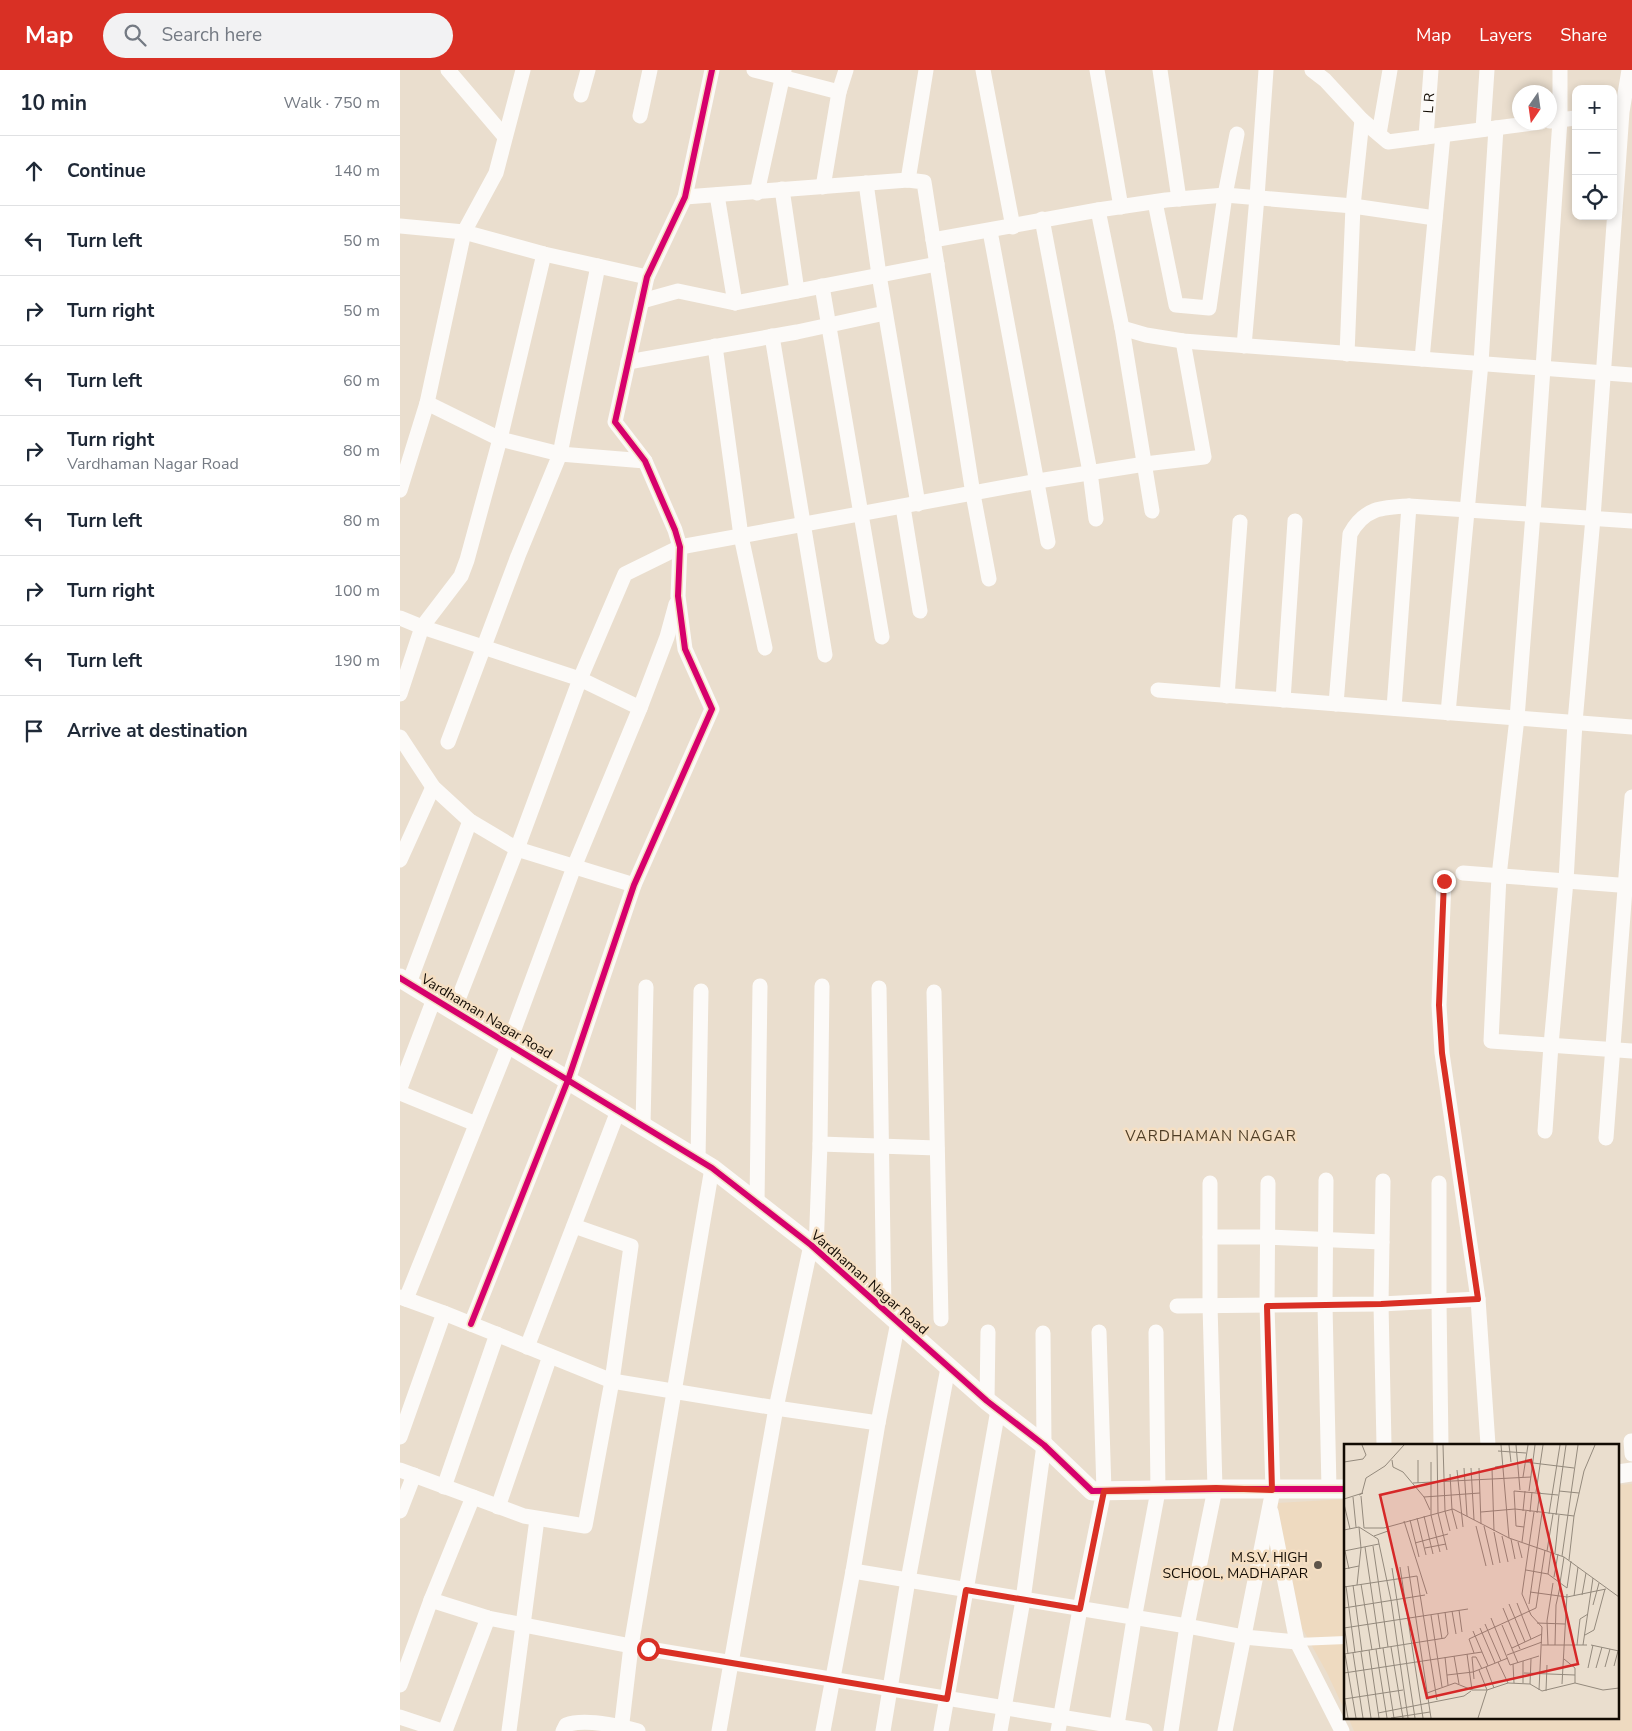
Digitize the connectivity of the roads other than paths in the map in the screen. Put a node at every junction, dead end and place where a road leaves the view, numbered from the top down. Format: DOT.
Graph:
graph roads {
  1 [pos="448,70"];
  2 [pos="524,70"];
  3 [pos="588,70"];
  4 [pos="650,70"];
  5 [pos="712,70"];
  6 [pos="754,70"];
  7 [pos="846,70"];
  8 [pos="926,70"];
  9 [pos="983,70"];
  10 [pos="1097,70"];
  11 [pos="1160,70"];
  12 [pos="1266,70"];
  13 [pos="1312,70"];
  14 [pos="1390,70"];
  15 [pos="1431,70"];
  16 [pos="1487,70"];
  17 [pos="1560,70"];
  18 [pos="1629,70"];
  19 [pos="783,74"];
  20 [pos="838,92"];
  21 [pos="581,95"];
  22 [pos="1557,101"];
  23 [pos="1618,112"];
  24 [pos="640,116"];
  25 [pos="1572,119"];
  26 [pos="1362,120"];
  27 [pos="1557,121"];
  28 [pos="1512,126"];
  29 [pos="1490,129"];
  30 [pos="1555,130"];
  31 [pos="1237,134"];
  32 [pos="1379,134"];
  33 [pos="1443,135"];
  34 [pos="504,137"];
  35 [pos="1426,137"];
  36 [pos="908,180"];
  37 [pos="866,184"];
  38 [pos="823,187"];
  39 [pos="782,189"];
  40 [pos="756,193"];
  41 [pos="716,194"];
  42 [pos="1225,195"];
  43 [pos="685,197"];
  44 [pos="1257,197"];
  45 [pos="1179,199"];
  46 [pos="1155,202"];
  47 [pos="1354,206"];
  48 [pos="1121,207"];
  49 [pos="1098,210"];
  50 [pos="1435,218"];
  51 [pos="1042,219"];
  52 [pos="400,226"];
  53 [pos="1013,227"];
  54 [pos="990,231"];
  55 [pos="464,232"];
  56 [pos="934,240"];
  57 [pos="544,254"];
  58 [pos="937,264"];
  59 [pos="598,266"];
  60 [pos="879,275"];
  61 [pos="648,277"];
  62 [pos="822,286"];
  63 [pos="797,291"];
  64 [pos="642,301"];
  65 [pos="735,303"];
  66 [pos="885,313"];
  67 [pos="829,325"];
  68 [pos="1122,328"];
  69 [pos="772,336"];
  70 [pos="1183,341"];
  71 [pos="715,346"];
  72 [pos="1244,346"];
  73 [pos="1347,354"];
  74 [pos="1422,359"];
  75 [pos="628,362"];
  76 [pos="1480,364"];
  77 [pos="1544,368"];
  78 [pos="1603,372"];
  79 [pos="1632,375"];
  80 [pos="427,403"];
  81 [pos="500,439"];
  82 [pos="560,454"];
  83 [pos="644,461"];
  84 [pos="1145,464"];
  85 [pos="1090,472"];
  86 [pos="1038,481"];
  87 [pos="400,490"];
  88 [pos="973,494"];
  89 [pos="918,504"];
  90 [pos="1409,506"];
  91 [pos="903,507"];
  92 [pos="1466,510"];
  93 [pos="1152,511"];
  94 [pos="860,514"];
  95 [pos="1533,514"];
  96 [pos="1593,518"];
  97 [pos="1096,519"];
  98 [pos="1632,521"];
  99 [pos="1240,522"];
  100 [pos="1295,522"];
  101 [pos="804,525"];
  102 [pos="741,536"];
  103 [pos="1048,542"];
  104 [pos="680,547"];
  105 [pos="988,579"];
  106 [pos="678,596"];
  107 [pos="920,611"];
  108 [pos="400,618"];
  109 [pos="422,627"];
  110 [pos="882,637"];
  111 [pos="484,647"];
  112 [pos="765,648"];
  113 [pos="825,655"];
  114 [pos="580,679"];
  115 [pos="1158,690"];
  116 [pos="400,694"];
  117 [pos="1227,696"];
  118 [pos="1282,700"];
  119 [pos="1336,704"];
  120 [pos="640,708"];
  121 [pos="1394,708"];
  122 [pos="1448,712"];
  123 [pos="1517,718"];
  124 [pos="1575,722"];
  125 [pos="1632,726"];
  126 [pos="400,737"];
  127 [pos="448,742"];
  128 [pos="433,787"];
  129 [pos="1632,797"];
  130 [pos="470,821"];
  131 [pos="517,849"];
  132 [pos="400,860"];
  133 [pos="574,867"];
  134 [pos="1463,873"];
  135 [pos="1499,876"];
  136 [pos="1444,881"];
  137 [pos="1566,881"];
  138 [pos="634,885"];
  139 [pos="1629,886"];
  140 [pos="405,980"];
  141 [pos="760,986"];
  142 [pos="822,986"];
  143 [pos="646,987"];
  144 [pos="879,988"];
  145 [pos="701,991"];
  146 [pos="934,992"];
  147 [pos="434,999"];
  148 [pos="454,1010"];
  149 [pos="509,1044"];
  150 [pos="1551,1045"];
  151 [pos="1612,1050"];
  152 [pos="1632,1051"];
  153 [pos="568,1080"];
  154 [pos="400,1088"];
  155 [pos="400,1093"];
  156 [pos="618,1111"];
  157 [pos="476,1124"];
  158 [pos="643,1126"];
  159 [pos="1546,1131"];
  160 [pos="1606,1138"];
  161 [pos="820,1144"];
  162 [pos="881,1147"];
  163 [pos="937,1148"];
  164 [pos="705,1164"];
  165 [pos="1326,1180"];
  166 [pos="1383,1181"];
  167 [pos="1210,1183"];
  168 [pos="1268,1183"];
  169 [pos="1439,1183"];
  170 [pos="757,1203"];
  171 [pos="574,1226"];
  172 [pos="1210,1237"];
  173 [pos="1267,1237"];
  174 [pos="1325,1239"];
  175 [pos="1382,1242"];
  176 [pos="814,1248"];
  177 [pos="403,1298"];
  178 [pos="1478,1299"];
  179 [pos="1439,1302"];
  180 [pos="1381,1304"];
  181 [pos="1210,1305"];
  182 [pos="1325,1305"];
  183 [pos="1177,1306"];
  184 [pos="1267,1306"];
  185 [pos="884,1310"];
  186 [pos="444,1313"];
  187 [pos="941,1319"];
  188 [pos="898,1322"];
  189 [pos="471,1324"];
  190 [pos="988,1332"];
  191 [pos="1043,1332"];
  192 [pos="1099,1332"];
  193 [pos="1156,1332"];
  194 [pos="497,1334"];
  195 [pos="527,1346"];
  196 [pos="550,1356"];
  197 [pos="948,1368"];
  198 [pos="612,1380"];
  199 [pos="674,1391"];
  200 [pos="992,1406"];
  201 [pos="776,1408"];
  202 [pos="878,1422"];
  203 [pos="400,1437"];
  204 [pos="1632,1441"];
  205 [pos="1384,1444"];
  206 [pos="1441,1444"];
  207 [pos="1488,1444"];
  208 [pos="1044,1445"];
  209 [pos="1632,1454"];
  210 [pos="407,1473"];
  211 [pos="444,1486"];
  212 [pos="1216,1488"];
  213 [pos="1337,1489"];
  214 [pos="1104,1491"];
  215 [pos="1158,1491"];
  216 [pos="472,1497"];
  217 [pos="1271,1498"];
  218 [pos="498,1507"];
  219 [pos="400,1511"];
  220 [pos="537,1519"];
  221 [pos="853,1571"];
  222 [pos="908,1580"];
  223 [pos="966,1590"];
  224 [pos="431,1600"];
  225 [pos="1023,1600"];
  226 [pos="1080,1609"];
  227 [pos="488,1618"];
  228 [pos="1134,1619"];
  229 [pos="522,1625"];
  230 [pos="1187,1626"];
  231 [pos="1244,1637"];
  232 [pos="1344,1640"];
  233 [pos="1297,1642"];
  234 [pos="631,1646"];
  235 [pos="732,1663"];
  236 [pos="834,1680"];
  237 [pos="400,1685"];
  238 [pos="891,1690"];
  239 [pos="947,1699"];
  240 [pos="1005,1708"];
  241 [pos="400,1717"];
  242 [pos="1059,1724"];
  243 [pos="621,1729"];
  244 [pos="1116,1729"];
  245 [pos="444,1731"];
  246 [pos="509,1731"];
  247 [pos="563,1731"];
  248 [pos="638,1731"];
  249 [pos="719,1731"];
  250 [pos="823,1731"];
  251 [pos="883,1731"];
  252 [pos="941,1731"];
  253 [pos="1000,1731"];
  254 [pos="1145,1731"];
  255 [pos="1171,1731"];
  256 [pos="1226,1731"];
  257 [pos="1342,1731"];
  1 -- 34 [label="street"];
  2 -- 34 [label="street"];
  3 -- 21 [label="street"];
  4 -- 24 [label="street"];
  5 -- 43 [label="street"];
  6 -- 19 [label="street"];
  7 -- 20 [label="street"];
  8 -- 36 [label="street"];
  9 -- 53 [label="street"];
  10 -- 48 [label="street"];
  11 -- 45 [label="street"];
  12 -- 44 [label="street"];
  13 -- 26 [label="street"];
  14 -- 32 [label="street"];
  15 -- 35 [label="street, L R"];
  16 -- 29 [label="street"];
  17 -- 22 [label="street"];
  18 -- 23 [label="street"];
  19 -- 20 [label="street"];
  19 -- 40 [label="street"];
  20 -- 38 [label="street"];
  23 -- 78 [label="street"];
  25 -- 27 [label="street"];
  26 -- 32 [label="street"];
  26 -- 47 [label="street"];
  28 -- 29 [label="street"];
  29 -- 33 [label="street"];
  29 -- 76 [label="street"];
  30 -- 77 [label="street"];
  31 -- 42 [label="street"];
  32 -- 35 [label="street"];
  33 -- 35 [label="street"];
  33 -- 50 [label="street"];
  34 -- 55 [label="street"];
  36 -- 37 [label="street"];
  36 -- 56 [label="street"];
  37 -- 38 [label="street"];
  37 -- 60 [label="street"];
  38 -- 39 [label="street"];
  39 -- 40 [label="street"];
  39 -- 63 [label="street"];
  40 -- 41 [label="street"];
  41 -- 43 [label="street"];
  41 -- 65 [label="street"];
  42 -- 44 [label="street"];
  42 -- 45 [label="street"];
  42 -- 46 [label="street"];
  43 -- 61 [label="street"];
  44 -- 47 [label="street"];
  44 -- 72 [label="street"];
  45 -- 46 [label="street"];
  46 -- 48 [label="street"];
  47 -- 50 [label="street"];
  47 -- 73 [label="street"];
  48 -- 49 [label="street"];
  49 -- 51 [label="street"];
  49 -- 68 [label="street"];
  50 -- 74 [label="street"];
  51 -- 53 [label="street"];
  51 -- 85 [label="street"];
  52 -- 55 [label="street"];
  53 -- 54 [label="street"];
  54 -- 56 [label="street"];
  54 -- 86 [label="street"];
  55 -- 57 [label="street"];
  55 -- 80 [label="street"];
  56 -- 58 [label="street"];
  57 -- 59 [label="street"];
  57 -- 81 [label="street"];
  58 -- 60 [label="street"];
  58 -- 88 [label="street"];
  59 -- 61 [label="street"];
  59 -- 82 [label="street"];
  60 -- 62 [label="street"];
  60 -- 66 [label="street"];
  61 -- 64 [label="street"];
  62 -- 63 [label="street"];
  62 -- 67 [label="street"];
  63 -- 65 [label="street"];
  64 -- 65 [label="street"];
  64 -- 75 [label="street"];
  66 -- 67 [label="street"];
  66 -- 89 [label="street"];
  67 -- 69 [label="street"];
  67 -- 94 [label="street"];
  68 -- 70 [label="street"];
  68 -- 84 [label="street"];
  69 -- 71 [label="street"];
  69 -- 101 [label="street"];
  70 -- 72 [label="street"];
  70 -- 84 [label="street"];
  71 -- 75 [label="street"];
  71 -- 102 [label="street"];
  72 -- 73 [label="street"];
  73 -- 74 [label="street"];
  74 -- 76 [label="street"];
  75 -- 83 [label="street"];
  76 -- 77 [label="street"];
  76 -- 92 [label="street"];
  77 -- 78 [label="street"];
  77 -- 95 [label="street"];
  78 -- 79 [label="street"];
  78 -- 96 [label="street"];
  80 -- 81 [label="street"];
  80 -- 87 [label="street"];
  81 -- 82 [label="street"];
  81 -- 109 [label="street"];
  82 -- 83 [label="street"];
  82 -- 111 [label="street"];
  83 -- 104 [label="street"];
  84 -- 85 [label="street"];
  84 -- 93 [label="street"];
  85 -- 86 [label="street"];
  85 -- 97 [label="street"];
  86 -- 88 [label="street"];
  86 -- 103 [label="street"];
  88 -- 89 [label="street"];
  88 -- 105 [label="street"];
  89 -- 91 [label="street"];
  90 -- 92 [label="street"];
  90 -- 119 [label="street"];
  90 -- 121 [label="street"];
  91 -- 94 [label="street"];
  91 -- 107 [label="street"];
  92 -- 95 [label="street"];
  92 -- 122 [label="street"];
  94 -- 101 [label="street"];
  94 -- 110 [label="street"];
  95 -- 96 [label="street"];
  95 -- 123 [label="street"];
  96 -- 98 [label="street"];
  96 -- 124 [label="street"];
  99 -- 117 [label="street"];
  100 -- 118 [label="street"];
  101 -- 102 [label="street"];
  101 -- 113 [label="street"];
  102 -- 104 [label="street"];
  102 -- 112 [label="street"];
  104 -- 106 [label="street"];
  104 -- 114 [label="street"];
  106 -- 120 [label="street"];
  106 -- 138 [label="street"];
  108 -- 109 [label="street"];
  109 -- 111 [label="street"];
  109 -- 116 [label="street"];
  111 -- 114 [label="street"];
  111 -- 127 [label="street"];
  114 -- 120 [label="street"];
  114 -- 131 [label="street"];
  115 -- 117 [label="street"];
  117 -- 118 [label="street"];
  118 -- 119 [label="street"];
  119 -- 121 [label="street"];
  120 -- 133 [label="street"];
  121 -- 122 [label="street"];
  122 -- 123 [label="street"];
  123 -- 124 [label="street"];
  123 -- 135 [label="street"];
  124 -- 125 [label="street"];
  124 -- 137 [label="street"];
  126 -- 128 [label="street"];
  128 -- 130 [label="street"];
  128 -- 132 [label="street"];
  129 -- 139 [label="street"];
  130 -- 131 [label="street"];
  130 -- 140 [label="street"];
  131 -- 133 [label="street"];
  131 -- 148 [label="street"];
  133 -- 138 [label="street"];
  133 -- 149 [label="street"];
  134 -- 135 [label="street"];
  135 -- 137 [label="street"];
  135 -- 150 [label="street"];
  136 -- 178 [label="street"];
  137 -- 139 [label="street"];
  137 -- 150 [label="street"];
  138 -- 153 [label="street"];
  139 -- 151 [label="street"];
  140 -- 147 [label="street, Vardhaman Nagar Road"];
  141 -- 170 [label="street"];
  142 -- 161 [label="street"];
  143 -- 158 [label="street"];
  144 -- 162 [label="street"];
  145 -- 164 [label="street"];
  146 -- 163 [label="street"];
  147 -- 148 [label="street, Vardhaman Nagar Road"];
  147 -- 154 [label="street"];
  148 -- 149 [label="street, Vardhaman Nagar Road"];
  149 -- 153 [label="street, Vardhaman Nagar Road"];
  149 -- 157 [label="street"];
  150 -- 151 [label="street"];
  150 -- 159 [label="street"];
  151 -- 152 [label="street"];
  151 -- 160 [label="street"];
  153 -- 156 [label="street, Vardhaman Nagar Road"];
  153 -- 189 [label="street"];
  155 -- 157 [label="street"];
  156 -- 158 [label="street, Vardhaman Nagar Road"];
  156 -- 171 [label="street"];
  157 -- 177 [label="street"];
  158 -- 164 [label="street, Vardhaman Nagar Road"];
  161 -- 162 [label="street"];
  161 -- 176 [label="street"];
  162 -- 163 [label="street"];
  162 -- 185 [label="street"];
  163 -- 187 [label="street"];
  164 -- 170 [label="street, Vardhaman Nagar Road"];
  164 -- 199 [label="street"];
  165 -- 174 [label="street"];
  166 -- 175 [label="street"];
  167 -- 172 [label="street"];
  168 -- 173 [label="street"];
  169 -- 179 [label="street"];
  170 -- 176 [label="street, Vardhaman Nagar Road"];
  171 -- 195 [label="street"];
  171 -- 198 [label="street"];
  172 -- 173 [label="street"];
  172 -- 181 [label="street"];
  173 -- 174 [label="street"];
  173 -- 184 [label="street"];
  174 -- 175 [label="street"];
  174 -- 182 [label="street"];
  175 -- 180 [label="street"];
  176 -- 185 [label="street, Vardhaman Nagar Road"];
  176 -- 201 [label="street"];
  177 -- 186 [label="street"];
  178 -- 179 [label="street"];
  178 -- 207 [label="street"];
  179 -- 180 [label="street"];
  179 -- 206 [label="street"];
  180 -- 182 [label="street"];
  180 -- 205 [label="street"];
  181 -- 183 [label="street"];
  181 -- 184 [label="street"];
  181 -- 212 [label="street"];
  182 -- 184 [label="street"];
  182 -- 213 [label="street"];
  184 -- 217 [label="street"];
  185 -- 188 [label="street, Vardhaman Nagar Road"];
  186 -- 189 [label="street"];
  186 -- 203 [label="street"];
  188 -- 197 [label="street, Vardhaman Nagar Road"];
  188 -- 202 [label="street"];
  189 -- 194 [label="street"];
  190 -- 200 [label="street"];
  191 -- 208 [label="street"];
  192 -- 214 [label="street"];
  193 -- 215 [label="street"];
  194 -- 195 [label="street"];
  194 -- 211 [label="street"];
  195 -- 196 [label="street"];
  196 -- 198 [label="street"];
  196 -- 218 [label="street"];
  197 -- 200 [label="street, Vardhaman Nagar Road"];
  197 -- 222 [label="street"];
  198 -- 199 [label="street"];
  198 -- 220 [label="street"];
  199 -- 201 [label="street"];
  199 -- 234 [label="street"];
  200 -- 208 [label="street, Vardhaman Nagar Road"];
  200 -- 223 [label="street"];
  201 -- 202 [label="street"];
  201 -- 235 [label="street"];
  202 -- 221 [label="street"];
  204 -- 209 [label="street"];
  208 -- 214 [label="street, Vardhaman Nagar Road"];
  208 -- 225 [label="street"];
  210 -- 211 [label="street"];
  210 -- 219 [label="street"];
  211 -- 216 [label="street"];
  212 -- 215 [label="street, Vardhaman Nagar Road"];
  212 -- 217 [label="street, Vardhaman Nagar Road"];
  212 -- 230 [label="street"];
  213 -- 217 [label="street, Vardhaman Nagar Road"];
  214 -- 215 [label="street, Vardhaman Nagar Road"];
  214 -- 226 [label="street"];
  215 -- 228 [label="street"];
  216 -- 218 [label="street"];
  216 -- 224 [label="street"];
  217 -- 231 [label="street"];
  217 -- 233 [label="street"];
  218 -- 220 [label="street"];
  220 -- 229 [label="street"];
  221 -- 222 [label="street"];
  221 -- 236 [label="street"];
  222 -- 223 [label="street"];
  222 -- 238 [label="street"];
  223 -- 225 [label="street"];
  223 -- 239 [label="street"];
  224 -- 227 [label="street"];
  224 -- 237 [label="street"];
  225 -- 226 [label="street"];
  225 -- 240 [label="street"];
  226 -- 228 [label="street"];
  226 -- 242 [label="street"];
  227 -- 229 [label="street"];
  227 -- 245 [label="street"];
  228 -- 230 [label="street"];
  228 -- 244 [label="street"];
  229 -- 234 [label="street"];
  229 -- 246 [label="street"];
  230 -- 231 [label="street"];
  230 -- 255 [label="street"];
  231 -- 233 [label="street"];
  231 -- 256 [label="street"];
  232 -- 233 [label="lane"];
  233 -- 257 [label="street"];
  234 -- 235 [label="street"];
  234 -- 243 [label="street"];
  235 -- 236 [label="street"];
  235 -- 249 [label="street"];
  236 -- 238 [label="street"];
  236 -- 250 [label="street"];
  238 -- 239 [label="street"];
  238 -- 251 [label="street"];
  239 -- 240 [label="street"];
  239 -- 252 [label="street"];
  240 -- 242 [label="street"];
  240 -- 253 [label="street"];
  241 -- 245 [label="street"];
  242 -- 244 [label="street"];
  243 -- 247 [label="street"];
  243 -- 248 [label="street"];
  244 -- 254 [label="street"];
}
